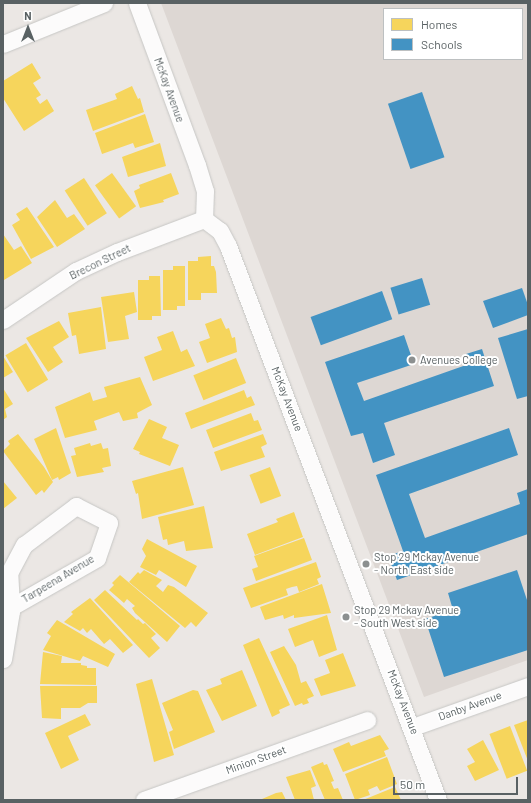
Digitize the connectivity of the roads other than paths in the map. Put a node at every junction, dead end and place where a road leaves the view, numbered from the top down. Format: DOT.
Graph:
graph roads {
  1 [pos="104,3"];
  2 [pos="137,3"];
  3 [pos="3,44"];
  4 [pos="204,219"];
  5 [pos="3,320"];
  6 [pos="11,607"];
  7 [pos="3,659"];
  8 [pos="528,686"];
  9 [pos="367,720"];
  10 [pos="413,727"];
  11 [pos="144,800"];
  12 [pos="438,800"];
  1 -- 3 [label="street"];
  2 -- 4 [label="street, McKay Avenue"];
  4 -- 5 [label="street, Brecon Street"];
  4 -- 10 [label="street, McKay Avenue"];
  6 -- 6 [label="street, Tarpeena Avenue"];
  6 -- 7 [label="street, Tarpeena Avenue"];
  8 -- 10 [label="street, Danby Avenue"];
  9 -- 11 [label="street, Minion Street"];
  10 -- 12 [label="street, McKay Avenue"];
}
